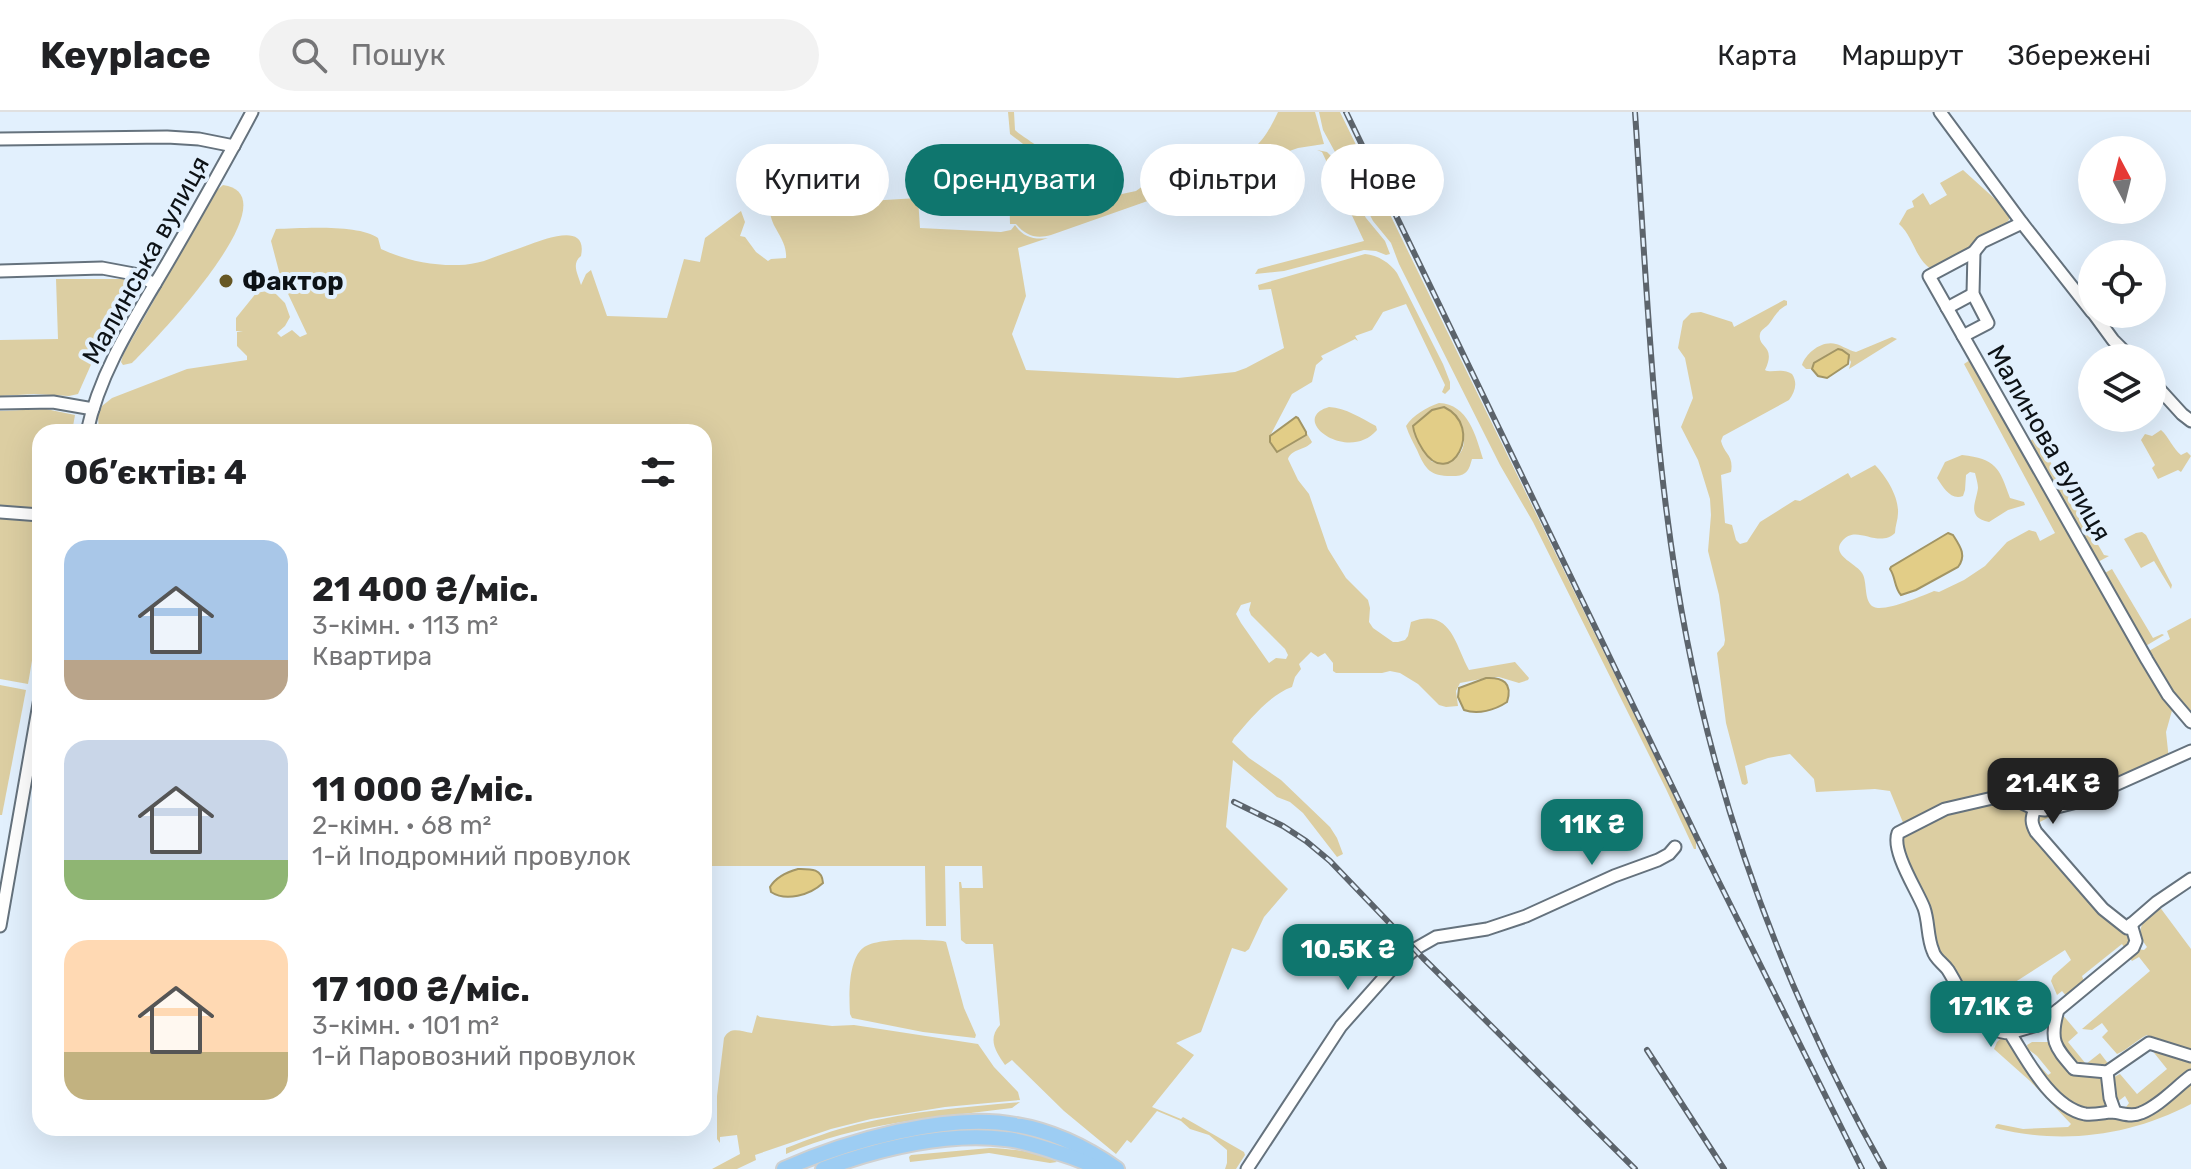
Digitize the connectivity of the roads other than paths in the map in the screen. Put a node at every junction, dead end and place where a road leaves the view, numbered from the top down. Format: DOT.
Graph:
graph roads {
  1 [pos="243,112"];
  2 [pos="252,112"];
  3 [pos="1940,112"];
  4 [pos="244,127"];
  5 [pos="0,139"];
  6 [pos="234,146"];
  7 [pos="2022,223"];
  8 [pos="1974,252"];
  9 [pos="0,271"];
  10 [pos="155,284"];
  11 [pos="1973,294"];
  12 [pos="2078,294"];
  13 [pos="1947,308"];
  14 [pos="2104,328"];
  15 [pos="1963,336"];
  16 [pos="2117,344"];
  17 [pos="2166,396"];
  18 [pos="0,403"];
  19 [pos="93,409"];
  20 [pos="2191,421"];
  21 [pos="89,424"];
  22 [pos="0,512"];
  23 [pos="32,514"];
  24 [pos="2190,720"];
  25 [pos="32,744"];
  26 [pos="2191,751"];
  27 [pos="2035,809"];
  28 [pos="1675,847"];
  29 [pos="2191,879"];
  30 [pos="0,926"];
  31 [pos="2129,926"];
  32 [pos="2058,1010"];
  33 [pos="2010,1033"];
  34 [pos="2191,1056"];
  35 [pos="2107,1072"];
  36 [pos="2191,1076"];
  37 [pos="2115,1112"];
  38 [pos="784,1169"];
  39 [pos="823,1169"];
  40 [pos="1098,1169"];
  41 [pos="1117,1169"];
  42 [pos="1247,1169"];
  1 -- 4 [label="street"];
  2 -- 4 [label="street, Малинська вулиця"];
  3 -- 7 [label="street"];
  4 -- 6 [label="street, Малинська вулиця"];
  5 -- 6 [label="street"];
  6 -- 10 [label="street, Малинська вулиця"];
  7 -- 8 [label="street, Малинова вулиця"];
  7 -- 12 [label="street"];
  8 -- 11 [label="street"];
  8 -- 13 [label="street, Малинова вулиця"];
  9 -- 10 [label="street"];
  10 -- 19 [label="street, Малинська вулиця"];
  11 -- 13 [label="street"];
  11 -- 15 [label="street"];
  13 -- 15 [label="street, Малинова вулиця"];
  14 -- 16 [label="street"];
  15 -- 24 [label="street, Малинова вулиця"];
  17 -- 20 [label="street"];
  18 -- 19 [label="street"];
  19 -- 21 [label="street, Малинська вулиця"];
  22 -- 23 [label="street"];
  25 -- 30 [label="street"];
  26 -- 27 [label="street"];
  27 -- 31 [label="street"];
  27 -- 33 [label="street"];
  28 -- 42 [label="street"];
  29 -- 31 [label="street"];
  31 -- 32 [label="street"];
  32 -- 33 [label="street"];
  32 -- 35 [label="street"];
  33 -- 37 [label="street"];
  34 -- 35 [label="street"];
  35 -- 37 [label="street"];
  36 -- 37 [label="street"];
  38 -- 41 [label="main road"];
  39 -- 40 [label="main road"];
}
